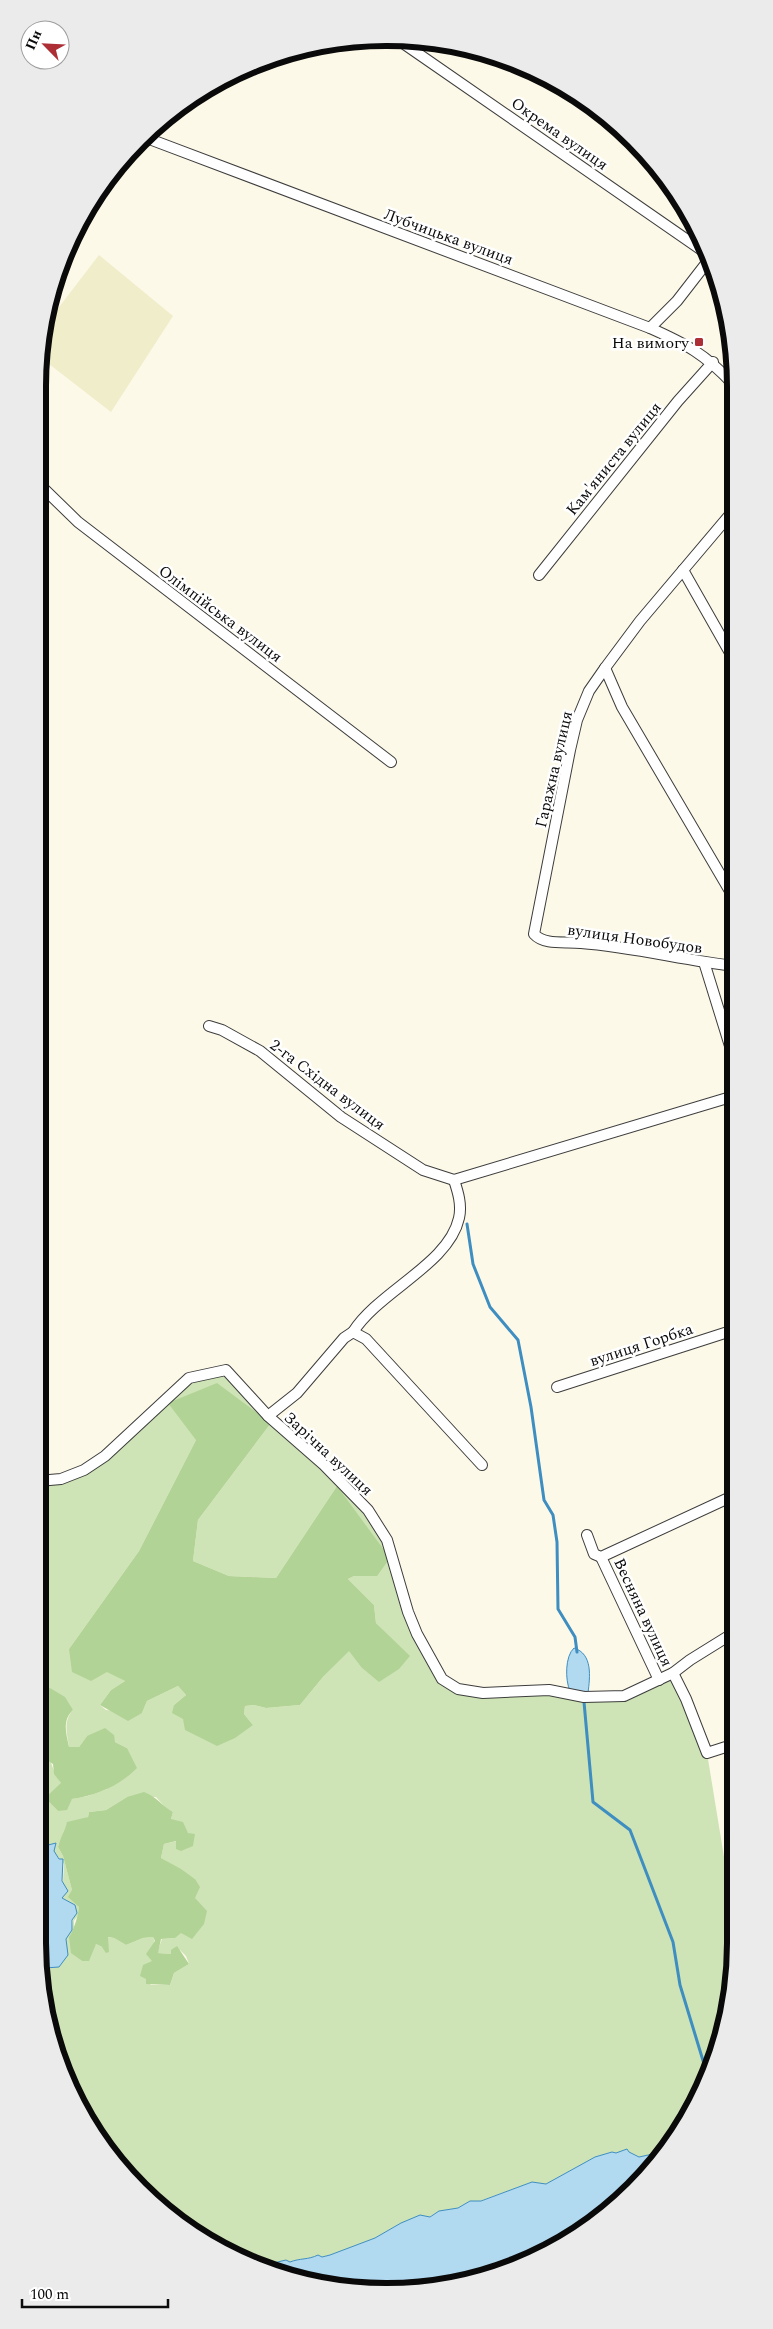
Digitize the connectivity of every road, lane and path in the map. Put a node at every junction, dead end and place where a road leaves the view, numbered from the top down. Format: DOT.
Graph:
graph roads {
  1 [pos="410,47"];
  2 [pos="153,139"];
  3 [pos="697,247"];
  4 [pos="705,265"];
  5 [pos="650,328"];
  6 [pos="713,362"];
  7 [pos="727,378"];
  8 [pos="46,491"];
  9 [pos="727,518"];
  10 [pos="683,570"];
  11 [pos="539,575"];
  12 [pos="727,647"];
  13 [pos="605,668"];
  14 [pos="391,762"];
  15 [pos="727,886"];
  16 [pos="534,934"];
  17 [pos="704,962"];
  18 [pos="727,965"];
  19 [pos="209,1026"];
  20 [pos="727,1036"];
  21 [pos="727,1098"];
  22 [pos="454,1180"];
  23 [pos="353,1332"];
  24 [pos="727,1332"];
  25 [pos="557,1387"];
  26 [pos="268,1416"];
  27 [pos="482,1465"];
  28 [pos="46,1481"];
  29 [pos="727,1499"];
  30 [pos="587,1535"];
  31 [pos="601,1557"];
  32 [pos="727,1637"];
  33 [pos="673,1674"];
  34 [pos="660,1680"];
  35 [pos="727,1747"];
  1 -- 3 [label="street, Окрема вулиця"];
  2 -- 5 [label="street, Лубчицька вулиця"];
  4 -- 5 [label="street"];
  5 -- 6 [label="street, Лубчицька вулиця"];
  6 -- 7 [label="street, Лубчицька вулиця"];
  6 -- 11 [label="street, Кам'яниста вулиця"];
  8 -- 14 [label="street, Олімпійська вулиця"];
  9 -- 10 [label="street, Гаражна вулиця"];
  10 -- 12 [label="street"];
  10 -- 13 [label="street, Гаражна вулиця"];
  13 -- 15 [label="street"];
  13 -- 16 [label="street, Гаражна вулиця"];
  16 -- 17 [label="street, вулиця Новобудов"];
  17 -- 18 [label="street, вулиця Новобудов"];
  17 -- 20 [label="street"];
  19 -- 22 [label="street, 2-га Східна вулиця"];
  21 -- 22 [label="street"];
  22 -- 23 [label="street"];
  23 -- 26 [label="street"];
  23 -- 27 [label="street"];
  24 -- 25 [label="street, вулиця Горбка"];
  26 -- 28 [label="street, Зарічна вулиця"];
  26 -- 34 [label="street, Зарічна вулиця"];
  29 -- 31 [label="street, Весняна вулиця"];
  30 -- 31 [label="street, Весняна вулиця"];
  31 -- 34 [label="street, Весняна вулиця"];
  32 -- 33 [label="street, Зарічна вулиця"];
  33 -- 34 [label="street, Зарічна вулиця"];
  33 -- 35 [label="street"];
}
